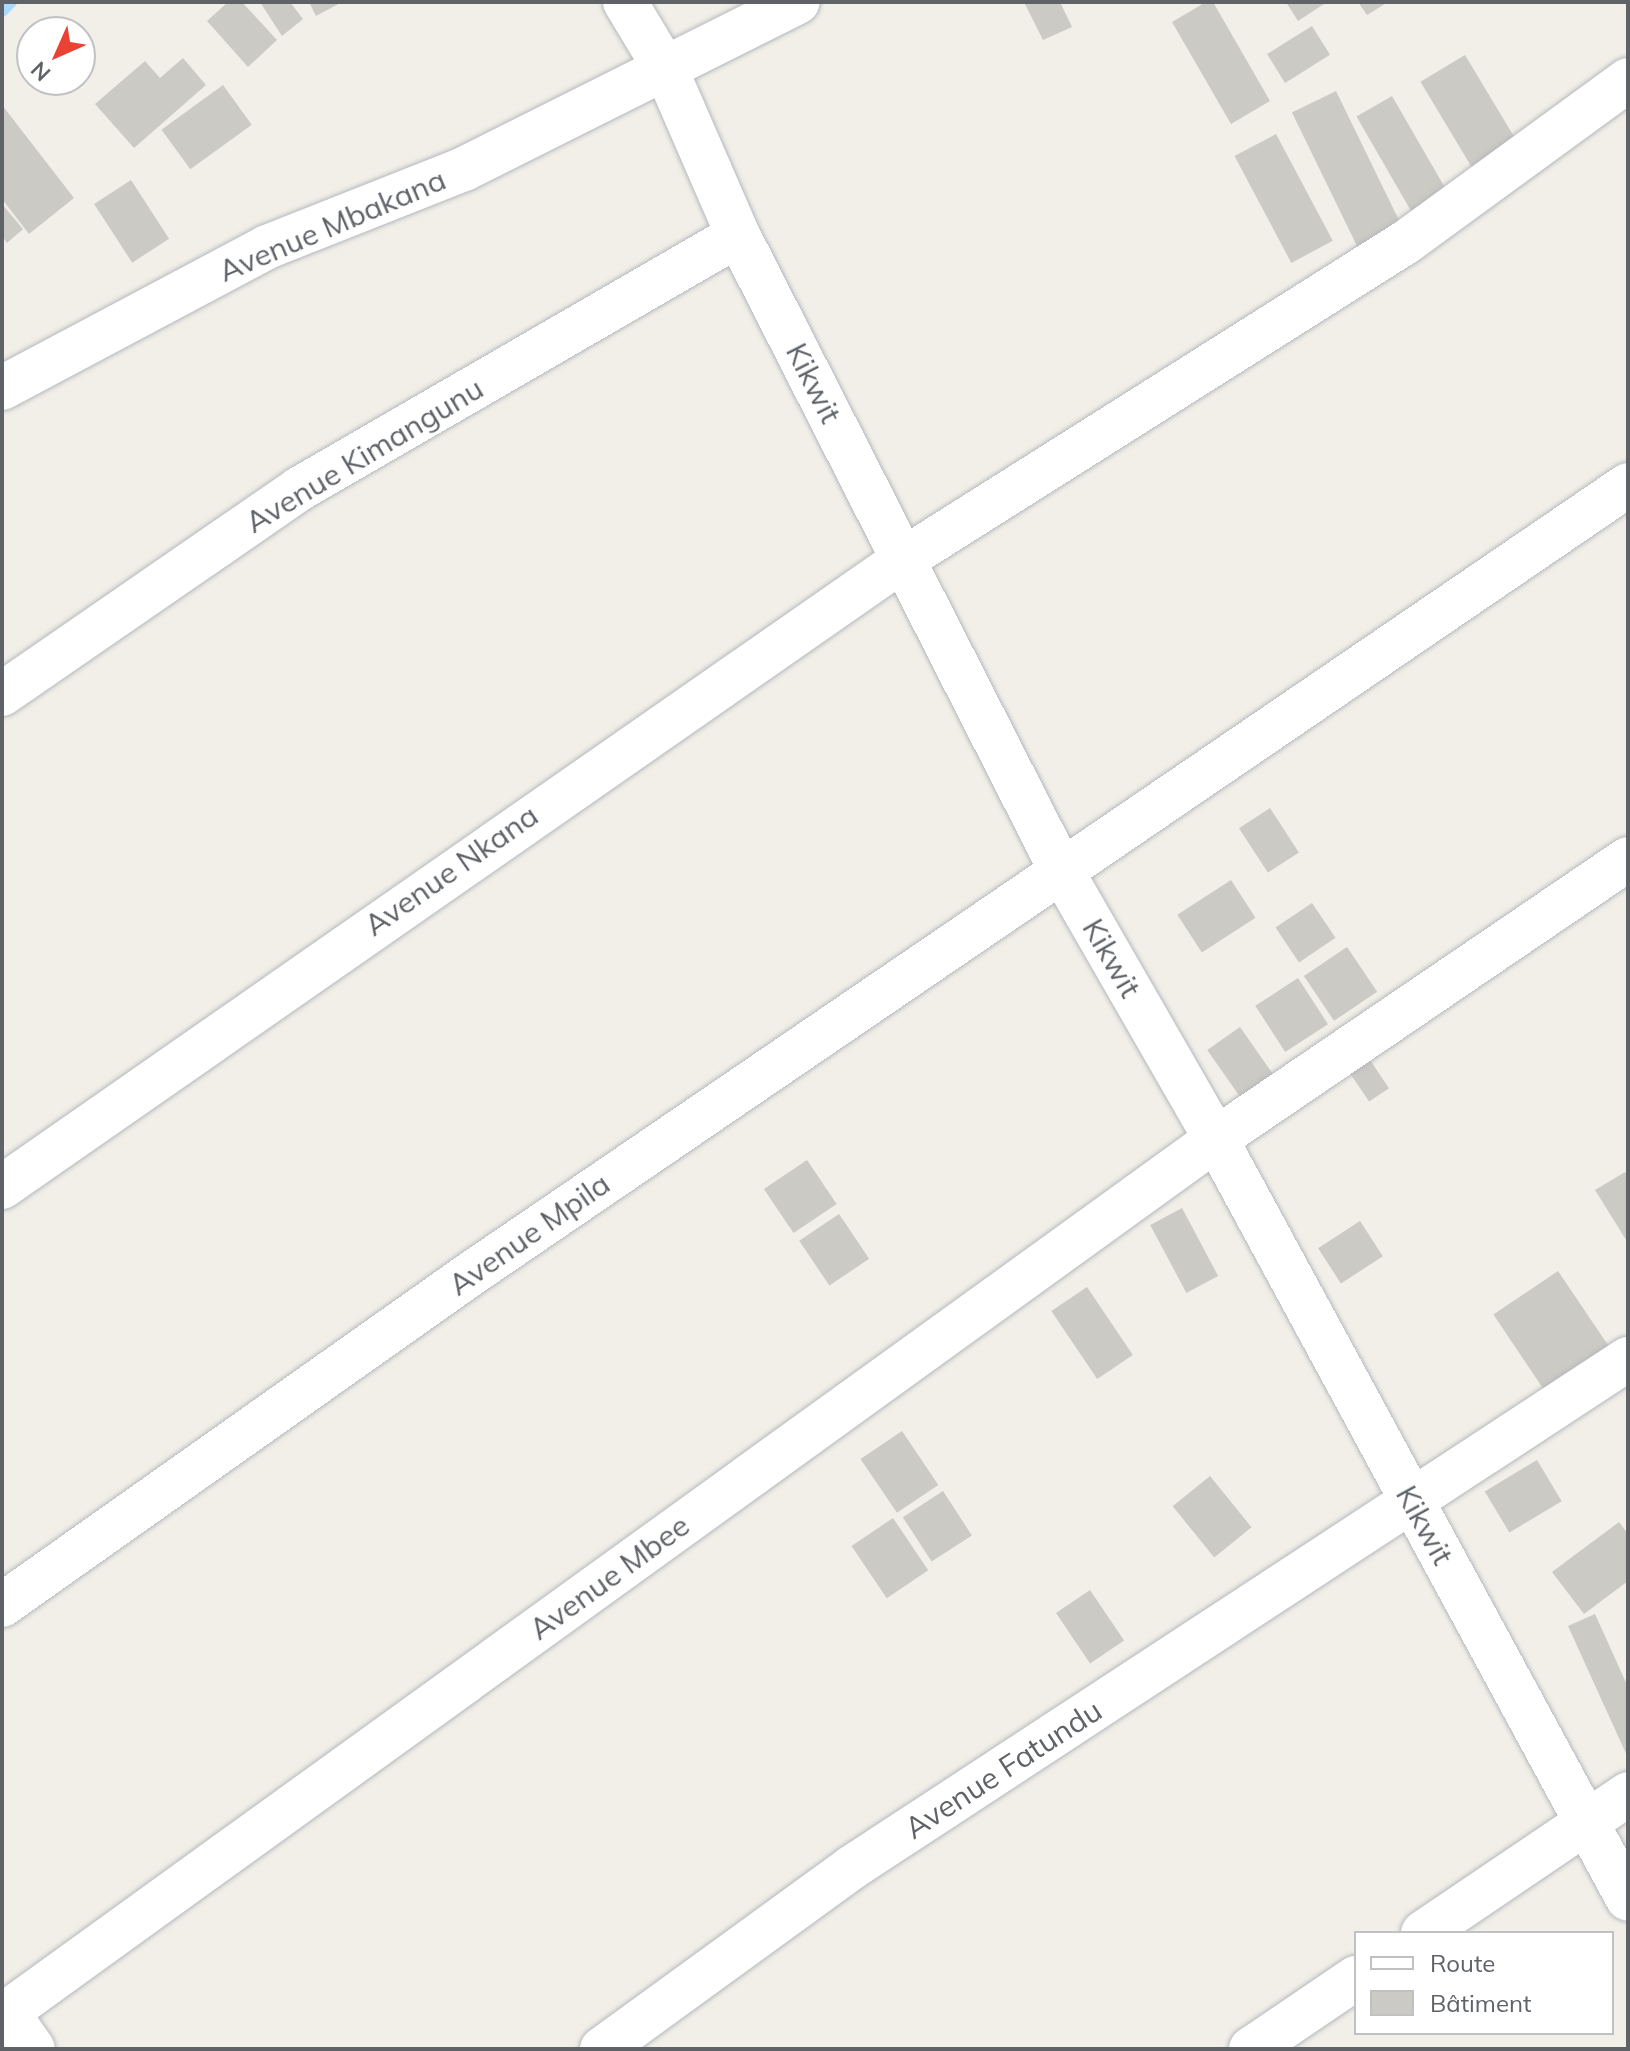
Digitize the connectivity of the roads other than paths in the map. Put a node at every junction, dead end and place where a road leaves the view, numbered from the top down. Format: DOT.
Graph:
graph roads {
  1 [pos="625,2"];
  2 [pos="798,2"];
  3 [pos="667,72"];
  4 [pos="1628,80"];
  5 [pos="738,235"];
  6 [pos="2,388"];
  7 [pos="1628,485"];
  8 [pos="904,559"];
  9 [pos="2,694"];
  10 [pos="1628,859"];
  11 [pos="1060,868"];
  12 [pos="1216,1139"];
  13 [pos="2,1187"];
  14 [pos="1628,1359"];
  15 [pos="1413,1504"];
  16 [pos="2,1605"];
  17 [pos="1628,1794"];
  18 [pos="1590,1821"];
  19 [pos="1628,1899"];
  20 [pos="1426,1931"];
  21 [pos="1354,1979"];
  22 [pos="4,2014"];
  23 [pos="33,2049"];
  24 [pos="602,2049"];
  25 [pos="1251,2049"];
  1 -- 3 [label="street, Kikwit"];
  2 -- 3 [label="street, Avenue Mbakana"];
  3 -- 5 [label="street, Kikwit"];
  3 -- 6 [label="street, Avenue Mbakana"];
  4 -- 8 [label="street, Avenue Nkana"];
  5 -- 8 [label="street, Kikwit"];
  5 -- 9 [label="street, Avenue Kimangunu"];
  7 -- 11 [label="street, Avenue Mpila"];
  8 -- 11 [label="street, Kikwit"];
  8 -- 13 [label="street, Avenue Nkana"];
  10 -- 12 [label="street, Avenue Mbee"];
  11 -- 12 [label="street, Kikwit"];
  11 -- 16 [label="street, Avenue Mpila"];
  12 -- 15 [label="street, Kikwit"];
  12 -- 22 [label="street, Avenue Mbee"];
  14 -- 15 [label="street, Avenue Fatundu"];
  15 -- 18 [label="street, Kikwit"];
  15 -- 24 [label="street, Avenue Fatundu"];
  17 -- 18 [label="street"];
  18 -- 19 [label="street, Kikwit"];
  18 -- 20 [label="street"];
  21 -- 25 [label="street"];
  22 -- 23 [label="street"];
}
